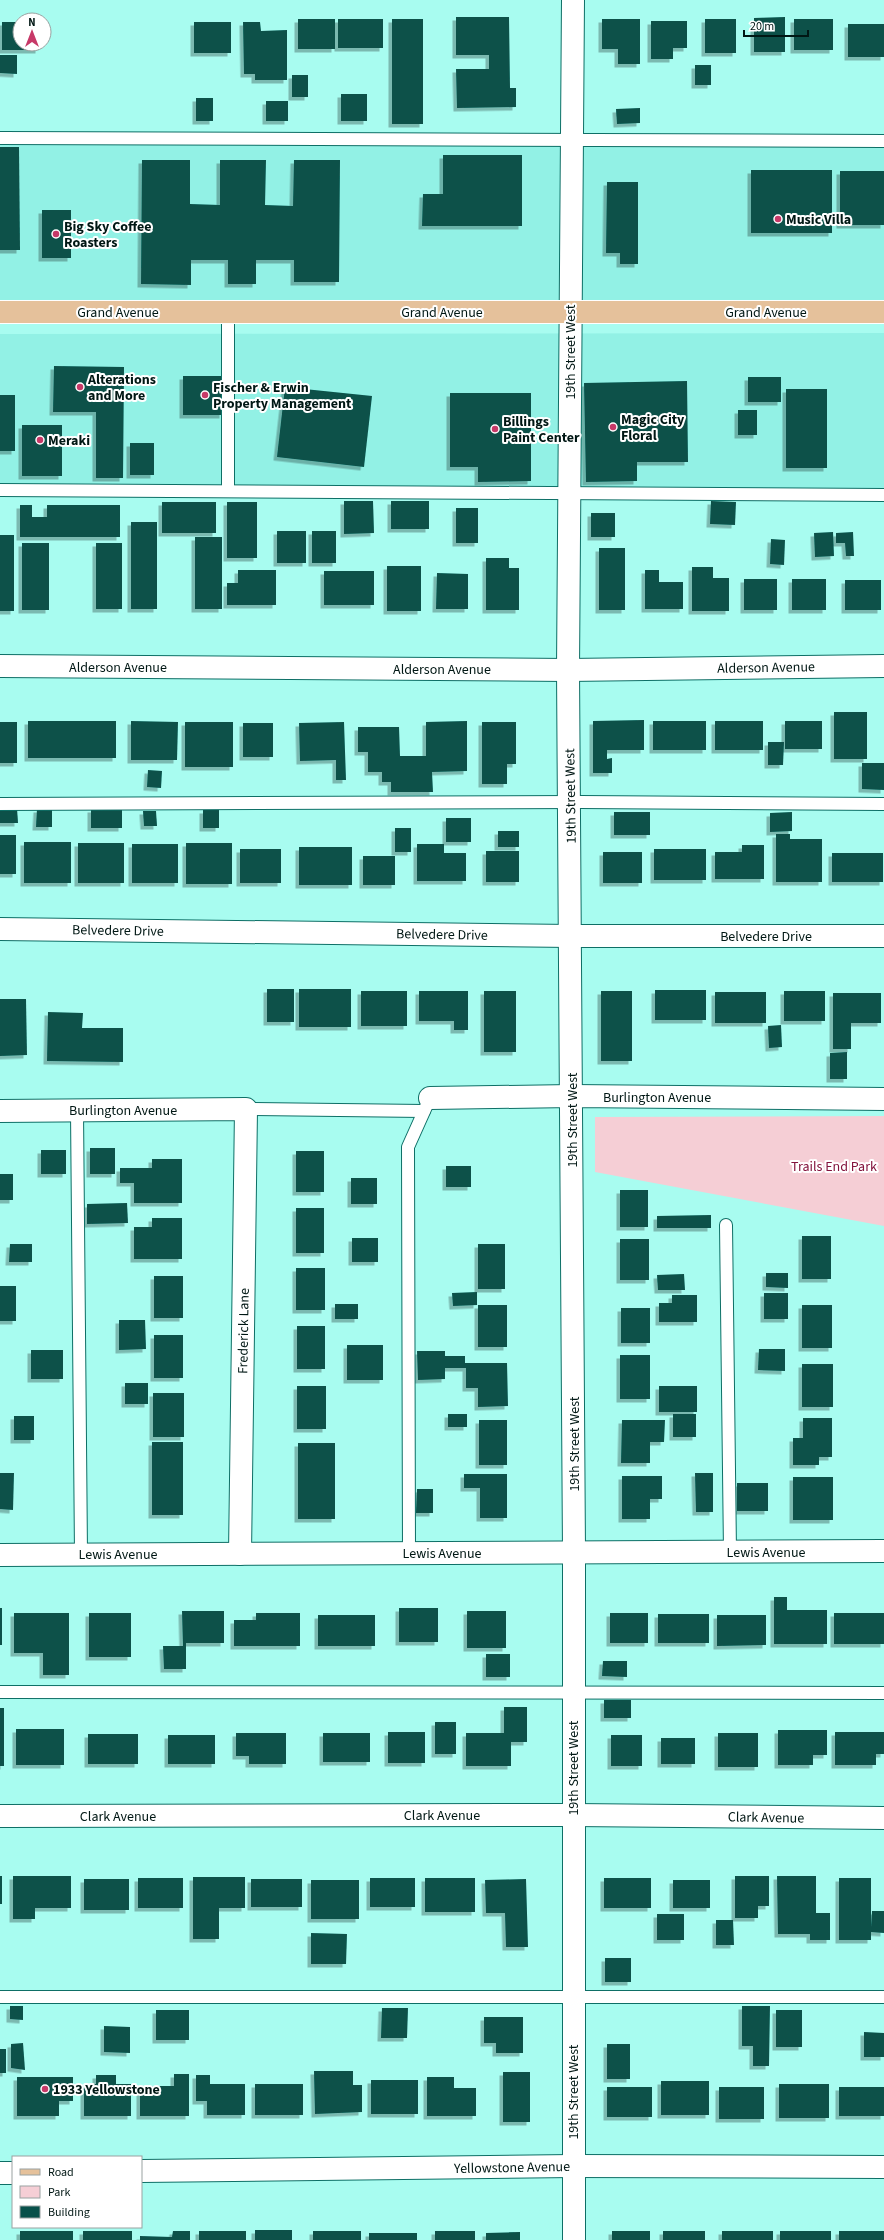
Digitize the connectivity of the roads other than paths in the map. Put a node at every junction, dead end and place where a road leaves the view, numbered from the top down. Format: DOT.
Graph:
graph roads {
  1 [pos="573,0"];
  2 [pos="0,138"];
  3 [pos="571,141"];
  4 [pos="884,141"];
  5 [pos="0,312"];
  6 [pos="228,312"];
  7 [pos="570,312"];
  8 [pos="884,312"];
  9 [pos="0,490"];
  10 [pos="228,491"];
  11 [pos="569,493"];
  12 [pos="884,495"];
  13 [pos="0,666"];
  14 [pos="884,666"];
  15 [pos="568,670"];
  16 [pos="570,802"];
  17 [pos="0,804"];
  18 [pos="884,804"];
  19 [pos="0,929"];
  20 [pos="571,936"];
  21 [pos="884,936"];
  22 [pos="572,1096"];
  23 [pos="884,1099"];
  24 [pos="427,1105"];
  25 [pos="246,1110"];
  26 [pos="0,1111"];
  27 [pos="77,1111"];
  28 [pos="726,1225"];
  29 [pos="574,1552"];
  30 [pos="730,1552"];
  31 [pos="884,1552"];
  32 [pos="409,1553"];
  33 [pos="81,1554"];
  34 [pos="240,1554"];
  35 [pos="0,1555"];
  36 [pos="0,1692"];
  37 [pos="884,1693"];
  38 [pos="573,1694"];
  39 [pos="573,1815"];
  40 [pos="0,1816"];
  41 [pos="884,1818"];
  42 [pos="0,1997"];
  43 [pos="573,1997"];
  44 [pos="884,1997"];
  45 [pos="573,2166"];
  46 [pos="884,2166"];
  47 [pos="142,2171"];
  48 [pos="0,2173"];
  49 [pos="12,2173"];
  50 [pos="574,2240"];
  1 -- 3 [label="street, 19th Street West"];
  2 -- 3 [label="lane"];
  3 -- 4 [label="lane"];
  3 -- 7 [label="street, 19th Street West"];
  5 -- 6 [label="main road, Grand Avenue"];
  6 -- 7 [label="main road, Grand Avenue"];
  6 -- 10 [label="lane"];
  7 -- 8 [label="main road, Grand Avenue"];
  7 -- 11 [label="street, 19th Street West"];
  9 -- 10 [label="lane"];
  10 -- 11 [label="lane"];
  11 -- 12 [label="lane"];
  11 -- 15 [label="street, 19th Street West"];
  13 -- 15 [label="street, Alderson Avenue"];
  14 -- 15 [label="street, Alderson Avenue"];
  15 -- 16 [label="street, 19th Street West"];
  16 -- 17 [label="lane"];
  16 -- 18 [label="lane"];
  16 -- 20 [label="street, 19th Street West"];
  19 -- 20 [label="street, Belvedere Drive"];
  20 -- 21 [label="street, Belvedere Drive"];
  20 -- 22 [label="street, 19th Street West"];
  22 -- 23 [label="street, Burlington Avenue"];
  22 -- 24 [label="street, Burlington Avenue"];
  22 -- 29 [label="street, 19th Street West"];
  24 -- 25 [label="lane"];
  24 -- 32 [label="lane"];
  25 -- 27 [label="street, Burlington Avenue"];
  25 -- 34 [label="street, Frederick Lane"];
  26 -- 27 [label="street, Burlington Avenue"];
  27 -- 33 [label="lane"];
  28 -- 30 [label="lane"];
  29 -- 30 [label="street, Lewis Avenue"];
  29 -- 32 [label="street, Lewis Avenue"];
  29 -- 38 [label="street, 19th Street West"];
  30 -- 31 [label="street, Lewis Avenue"];
  32 -- 34 [label="street, Lewis Avenue"];
  33 -- 34 [label="street, Lewis Avenue"];
  33 -- 35 [label="street, Lewis Avenue"];
  36 -- 38 [label="lane"];
  37 -- 38 [label="lane"];
  38 -- 39 [label="street, 19th Street West"];
  39 -- 40 [label="street, Clark Avenue"];
  39 -- 41 [label="street, Clark Avenue"];
  39 -- 43 [label="street, 19th Street West"];
  42 -- 43 [label="lane"];
  43 -- 44 [label="lane"];
  43 -- 45 [label="street, 19th Street West"];
  45 -- 46 [label="street, Yellowstone Avenue"];
  45 -- 47 [label="street, Yellowstone Avenue"];
  45 -- 50 [label="street, 19th Street West"];
  48 -- 49 [label="street"];
}
